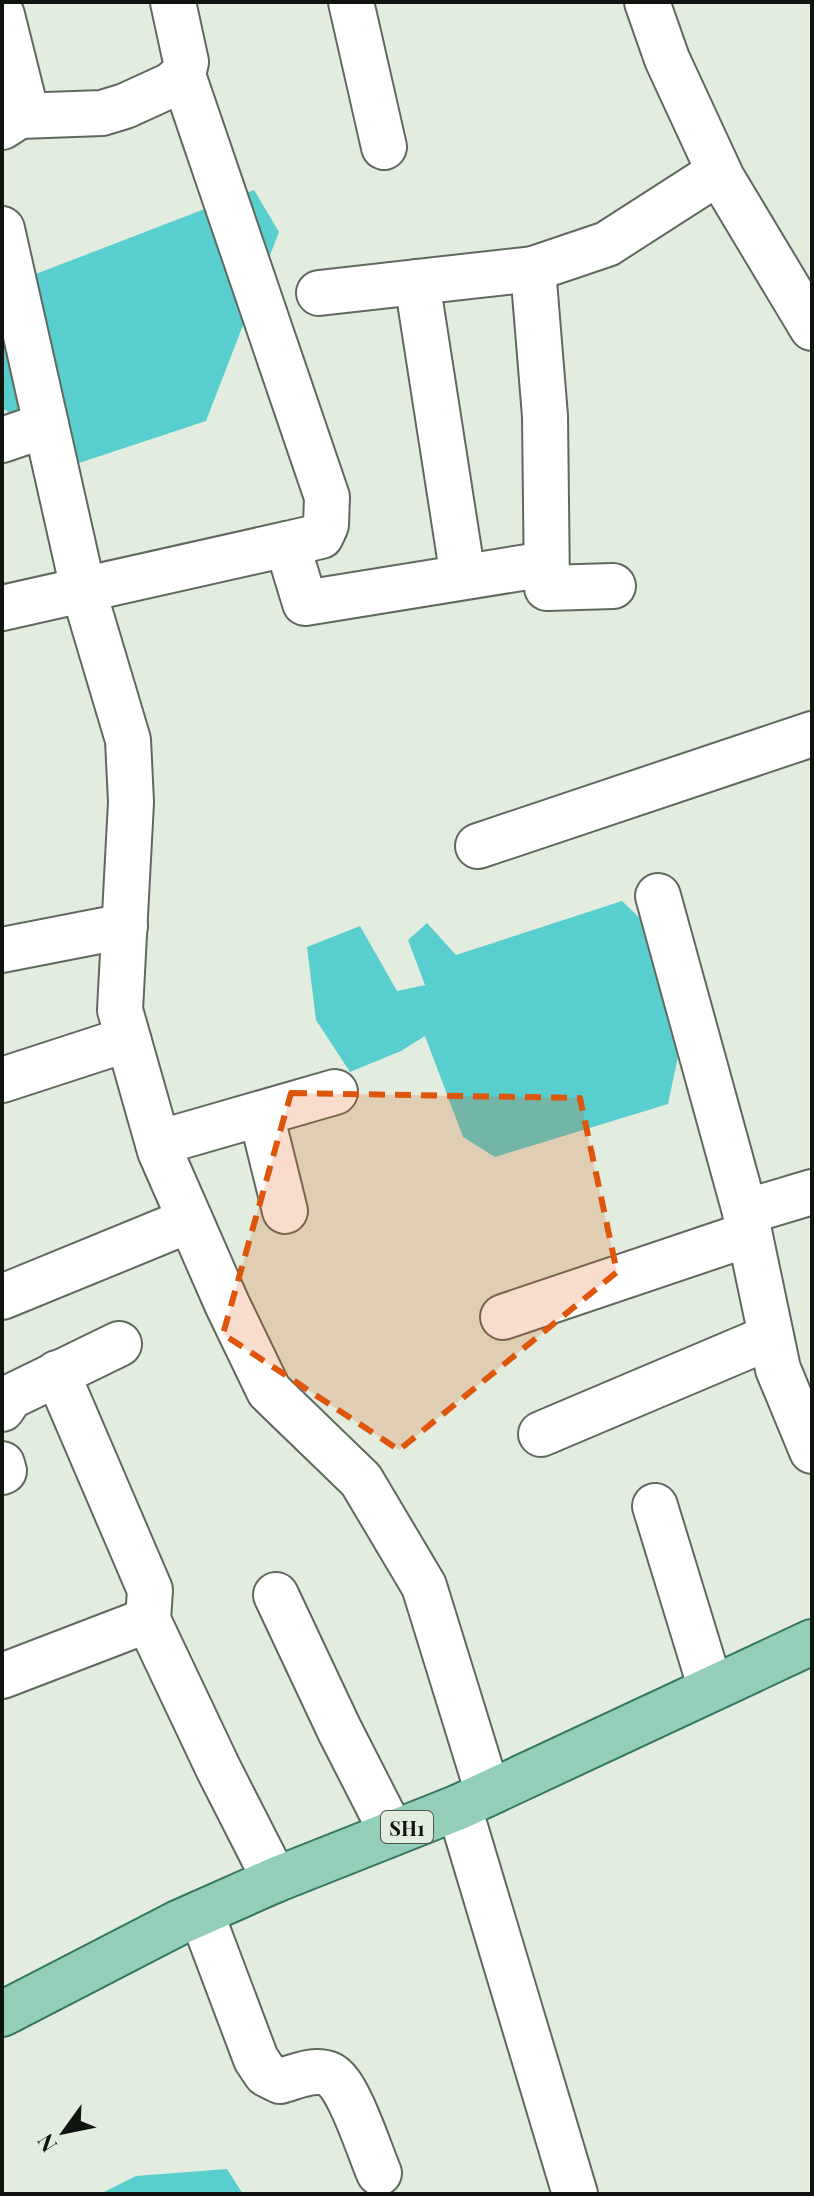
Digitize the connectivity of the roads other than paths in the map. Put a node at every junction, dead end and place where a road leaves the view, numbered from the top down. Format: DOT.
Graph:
graph roads {
  1 [pos="173,2"];
  2 [pos="351,2"];
  3 [pos="647,2"];
  4 [pos="2,15"];
  5 [pos="183,75"];
  6 [pos="10,121"];
  7 [pos="384,147"];
  8 [pos="719,172"];
  9 [pos="2,229"];
  10 [pos="533,269"];
  11 [pos="417,282"];
  12 [pos="319,293"];
  13 [pos="812,328"];
  14 [pos="46,425"];
  15 [pos="2,440"];
  16 [pos="287,544"];
  17 [pos="546,564"];
  18 [pos="463,577"];
  19 [pos="613,586"];
  20 [pos="83,589"];
  21 [pos="2,608"];
  22 [pos="812,734"];
  23 [pos="478,846"];
  24 [pos="658,896"];
  25 [pos="125,926"];
  26 [pos="2,950"];
  27 [pos="128,1039"];
  28 [pos="2,1080"];
  29 [pos="335,1092"];
  30 [pos="261,1114"];
  31 [pos="158,1143"];
  32 [pos="812,1192"];
  33 [pos="285,1211"];
  34 [pos="190,1220"];
  35 [pos="747,1223"];
  36 [pos="2,1297"];
  37 [pos="503,1317"];
  38 [pos="770,1337"];
  39 [pos="119,1344"];
  40 [pos="57,1373"];
  41 [pos="2,1409"];
  42 [pos="541,1434"];
  43 [pos="812,1451"];
  44 [pos="2,1464"];
  45 [pos="2,1472"];
  46 [pos="655,1506"];
  47 [pos="276,1595"];
  48 [pos="148,1620"];
  49 [pos="812,1642"];
  50 [pos="2,1676"];
  51 [pos="711,1689"];
  52 [pos="473,1800"];
  53 [pos="392,1833"];
  54 [pos="275,1880"];
  55 [pos="201,1913"];
  56 [pos="2,2014"];
  57 [pos="379,2173"];
  58 [pos="575,2194"];
  1 -- 5 [label="street"];
  2 -- 7 [label="street"];
  3 -- 8 [label="street"];
  4 -- 6 [label="street"];
  5 -- 6 [label="street"];
  5 -- 16 [label="street"];
  8 -- 10 [label="street"];
  8 -- 13 [label="street"];
  9 -- 14 [label="street"];
  10 -- 11 [label="street"];
  10 -- 17 [label="street"];
  11 -- 12 [label="street"];
  11 -- 18 [label="street"];
  14 -- 15 [label="street"];
  14 -- 20 [label="street"];
  16 -- 18 [label="street"];
  16 -- 20 [label="street"];
  17 -- 18 [label="street"];
  17 -- 19 [label="street"];
  20 -- 21 [label="street"];
  20 -- 25 [label="street"];
  22 -- 23 [label="street"];
  24 -- 35 [label="street"];
  25 -- 26 [label="street"];
  25 -- 27 [label="street"];
  27 -- 28 [label="street"];
  27 -- 31 [label="street"];
  29 -- 30 [label="street"];
  30 -- 31 [label="street"];
  30 -- 33 [label="street"];
  31 -- 34 [label="street"];
  32 -- 35 [label="street"];
  34 -- 36 [label="street"];
  34 -- 52 [label="street"];
  35 -- 37 [label="street"];
  35 -- 38 [label="street"];
  38 -- 42 [label="street"];
  38 -- 43 [label="street"];
  39 -- 40 [label="street"];
  40 -- 41 [label="street"];
  40 -- 48 [label="street"];
  44 -- 45 [label="street"];
  46 -- 51 [label="street"];
  47 -- 53 [label="street"];
  48 -- 50 [label="street"];
  48 -- 54 [label="street"];
  49 -- 51 [label="main road, SH1"];
  51 -- 52 [label="main road, SH1"];
  52 -- 53 [label="main road, SH1"];
  52 -- 58 [label="street"];
  53 -- 54 [label="main road, SH1"];
  54 -- 55 [label="main road, SH1"];
  55 -- 56 [label="main road, SH1"];
  55 -- 57 [label="street"];
}
